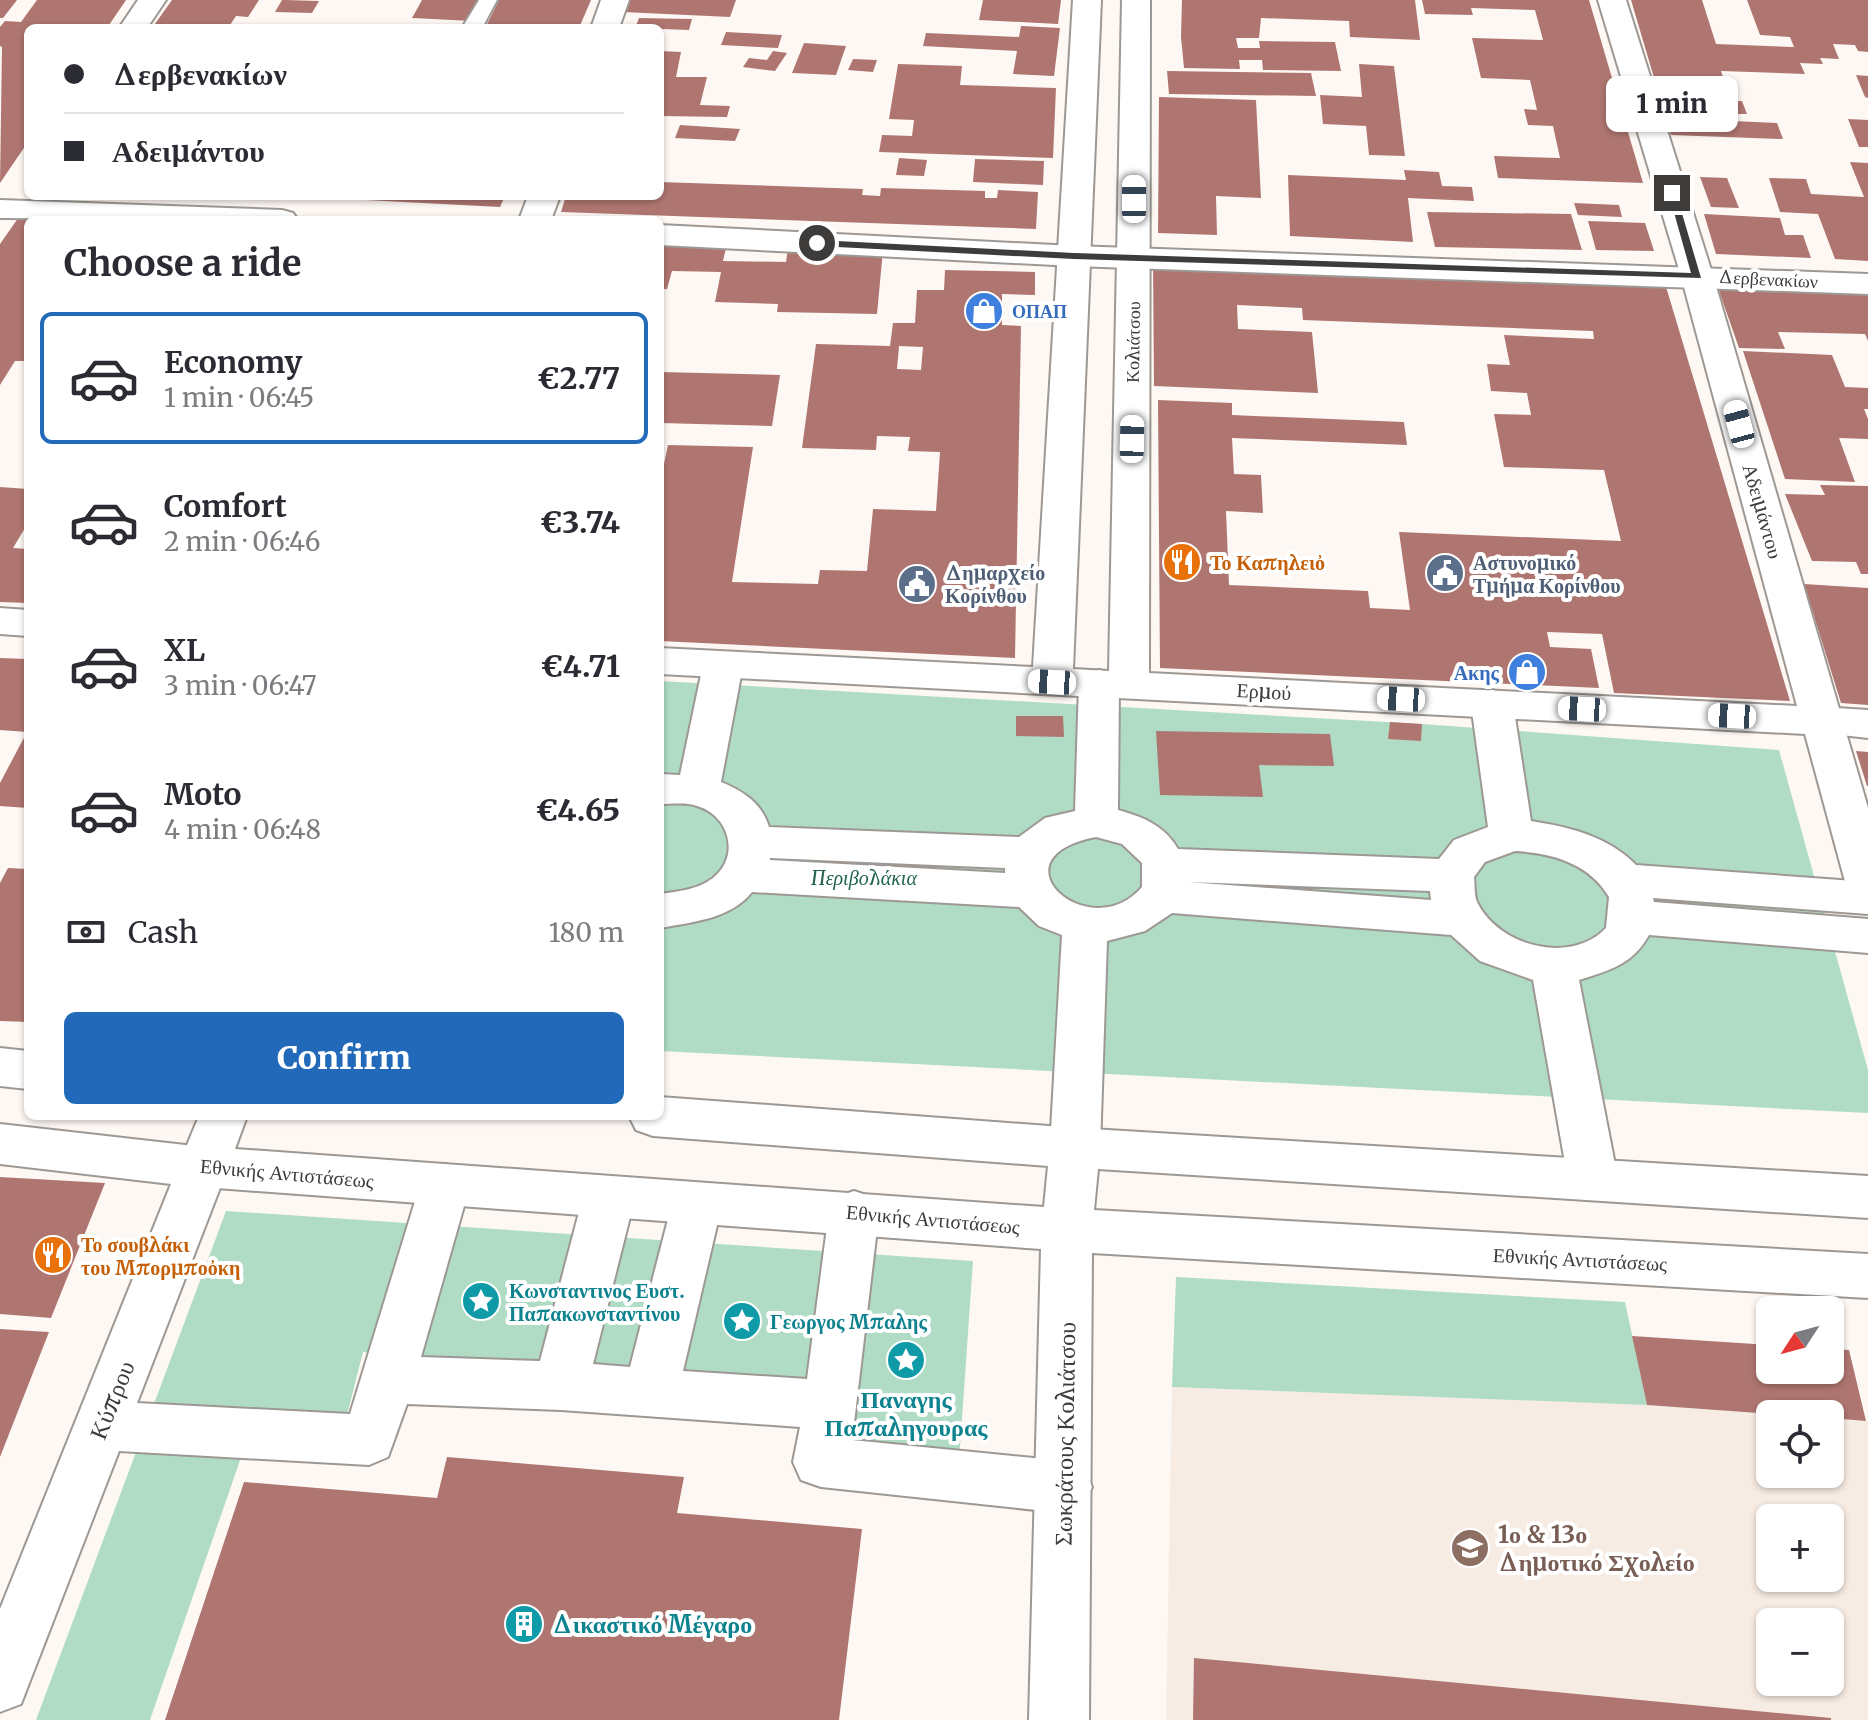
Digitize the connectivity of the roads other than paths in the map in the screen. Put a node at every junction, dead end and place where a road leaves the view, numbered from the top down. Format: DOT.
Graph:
graph roads {
  1 [pos="152,0"];
  2 [pos="488,0"];
  3 [pos="615,0"];
  4 [pos="1087,0"];
  5 [pos="1136,0"];
  6 [pos="1612,0"];
  7 [pos="136,24"];
  8 [pos="474,24"];
  9 [pos="606,24"];
  10 [pos="24,188"];
  11 [pos="3,215"];
  12 [pos="59,216"];
  13 [pos="664,235"];
  14 [pos="1074,256"];
  15 [pos="1134,256"];
  16 [pos="1697,276"];
  17 [pos="1868,284"];
  18 [pos="0,621"];
  19 [pos="24,623"];
  20 [pos="664,661"];
  21 [pos="723,665"];
  22 [pos="1052,682"];
  23 [pos="1114,684"];
  24 [pos="1492,704"];
  25 [pos="1821,721"];
  26 [pos="1868,724"];
  27 [pos="679,790"];
  28 [pos="1096,822"];
  29 [pos="1511,835"];
  30 [pos="748,859"];
  31 [pos="1029,872"];
  32 [pos="1452,876"];
  33 [pos="1163,880"];
  34 [pos="1868,885"];
  35 [pos="1627,898"];
  36 [pos="1868,898"];
  37 [pos="1461,919"];
  38 [pos="666,922"];
  39 [pos="1085,924"];
  40 [pos="1868,936"];
  41 [pos="1554,966"];
  42 [pos="0,1067"];
  43 [pos="24,1070"];
  44 [pos="664,1117"];
  45 [pos="221,1120"];
  46 [pos="0,1144"];
  47 [pos="1075,1148"];
  48 [pos="203,1167"];
  49 [pos="1593,1180"];
  50 [pos="445,1185"];
  51 [pos="610,1197"];
  52 [pos="1868,1197"];
  53 [pos="697,1204"];
  54 [pos="854,1212"];
  55 [pos="1067,1230"];
  56 [pos="1868,1276"];
  57 [pos="388,1380"];
  58 [pos="561,1386"];
  59 [pos="650,1394"];
  60 [pos="831,1405"];
  61 [pos="101,1426"];
  62 [pos="1064,1487"];
  63 [pos="0,1683"];
  64 [pos="1059,1720"];
  1 -- 7 [label="street"];
  2 -- 8 [label="lane"];
  3 -- 9 [label="street"];
  4 -- 14 [label="street"];
  5 -- 15 [label="street, Κολιάτσου"];
  6 -- 16 [label="street, Αδειμάντου"];
  10 -- 11 [label="street"];
  11 -- 12 [label="street"];
  13 -- 14 [label="street, Δερβενακίων"];
  14 -- 15 [label="street, Δερβενακίων"];
  14 -- 22 [label="street"];
  15 -- 16 [label="street, Δερβενακίων"];
  15 -- 23 [label="street, Κολιάτσου"];
  16 -- 17 [label="street, Δερβενακίων"];
  16 -- 25 [label="street, Αδειμάντου"];
  18 -- 19 [label="street"];
  20 -- 21 [label="street, Ερμού"];
  21 -- 22 [label="street, Ερμού"];
  21 -- 27 [label="street"];
  22 -- 23 [label="street, Ερμού"];
  23 -- 24 [label="street, Ερμού"];
  23 -- 28 [label="street, Κολιάτσου"];
  24 -- 25 [label="street, Ερμού"];
  24 -- 29 [label="street"];
  25 -- 26 [label="street, Ερμού"];
  25 -- 34 [label="street, Αδειμάντου"];
  27 -- 30 [label="street"];
  28 -- 31 [label="street"];
  28 -- 33 [label="street"];
  29 -- 32 [label="street"];
  29 -- 35 [label="street"];
  30 -- 31 [label="street"];
  30 -- 38 [label="street"];
  31 -- 39 [label="street"];
  32 -- 33 [label="street"];
  32 -- 37 [label="street"];
  33 -- 37 [label="street"];
  33 -- 39 [label="street"];
  35 -- 36 [label="street"];
  35 -- 40 [label="street"];
  35 -- 41 [label="street"];
  37 -- 41 [label="street"];
  39 -- 47 [label="street, Σωκράτους Κολιάτσου"];
  41 -- 49 [label="street"];
  42 -- 43 [label="street"];
  44 -- 47 [label="street"];
  45 -- 48 [label="street, Κύπρου"];
  46 -- 48 [label="street, Εθνικής Αντιστάσεως"];
  47 -- 49 [label="street"];
  47 -- 55 [label="street, Σωκράτους Κολιάτσου"];
  48 -- 50 [label="street, Εθνικής Αντιστάσεως"];
  48 -- 61 [label="street, Κύπρου"];
  49 -- 52 [label="street"];
  50 -- 51 [label="street, Εθνικής Αντιστάσεως"];
  50 -- 57 [label="street"];
  51 -- 53 [label="street, Εθνικής Αντιστάσεως"];
  51 -- 58 [label="street"];
  53 -- 54 [label="street, Εθνικής Αντιστάσεως"];
  53 -- 59 [label="street"];
  54 -- 55 [label="street, Εθνικής Αντιστάσεως"];
  54 -- 60 [label="street"];
  55 -- 56 [label="street, Εθνικής Αντιστάσεως"];
  55 -- 62 [label="street, Σωκράτους Κολιάτσου"];
  57 -- 58 [label="street"];
  57 -- 61 [label="street"];
  58 -- 59 [label="street"];
  59 -- 60 [label="street"];
  60 -- 62 [label="street"];
  61 -- 63 [label="street, Κύπρου"];
  62 -- 64 [label="street, Σωκράτους Κολιάτσου"];
}
